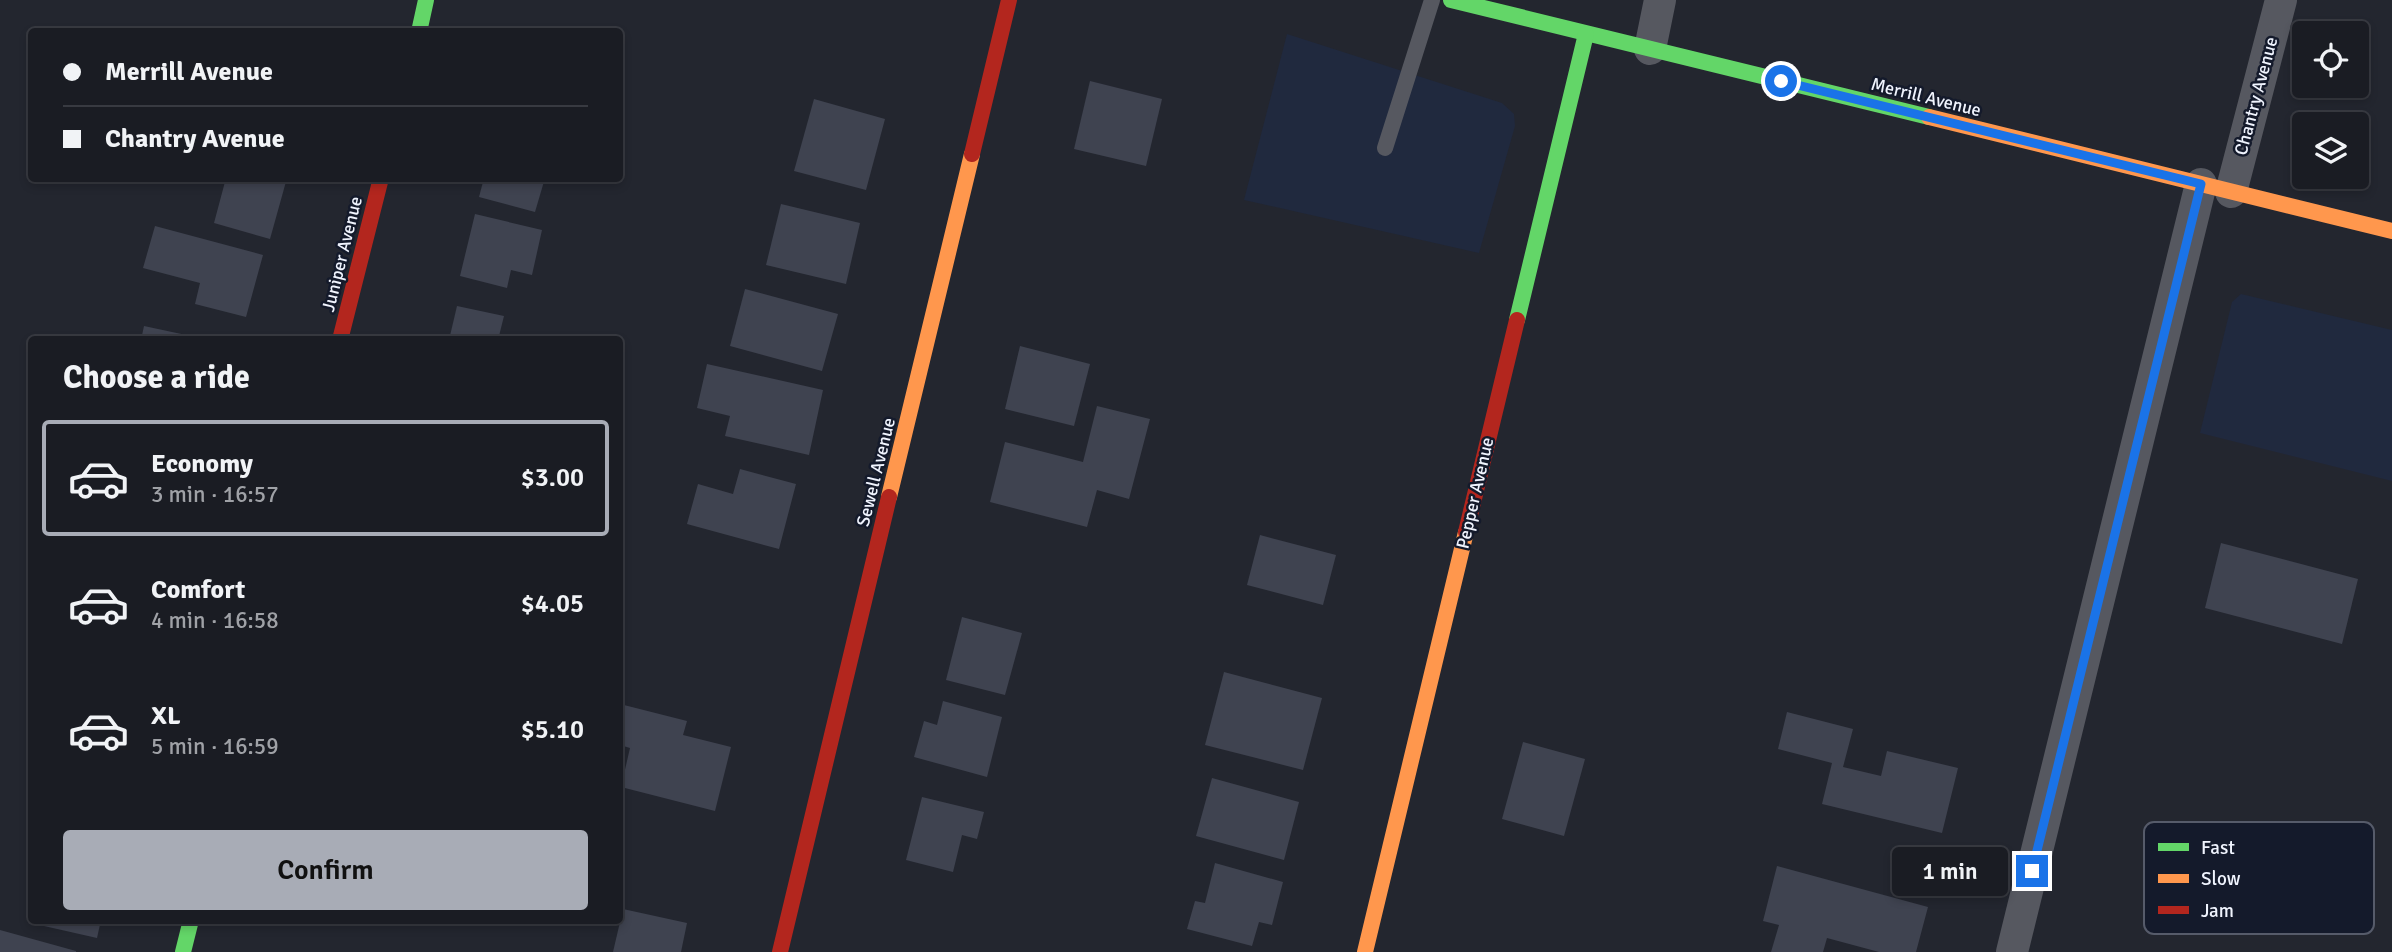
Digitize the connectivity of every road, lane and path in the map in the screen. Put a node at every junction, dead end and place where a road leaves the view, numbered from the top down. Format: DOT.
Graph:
graph roads {
  1 [pos="426,0"];
  2 [pos="1009,0"];
  3 [pos="1432,0"];
  4 [pos="1451,0"];
  5 [pos="1660,0"];
  6 [pos="2281,0"];
  7 [pos="419,28"];
  8 [pos="1586,34"];
  9 [pos="1650,49"];
  10 [pos="1385,148"];
  11 [pos="380,182"];
  12 [pos="2201,184"];
  13 [pos="2231,192"];
  14 [pos="2392,231"];
  15 [pos="341,336"];
  16 [pos="190,924"];
  17 [pos="183,952"];
  18 [pos="780,952"];
  19 [pos="1365,952"];
  20 [pos="2012,952"];
  1 -- 7 [label="street"];
  2 -- 18 [label="street, Sewell Avenue"];
  3 -- 10 [label="lane"];
  4 -- 8 [label="street, Merrill Avenue"];
  5 -- 9 [label="street"];
  6 -- 13 [label="street, Chantry Avenue"];
  8 -- 9 [label="street, Merrill Avenue"];
  8 -- 19 [label="street, Pepper Avenue"];
  9 -- 12 [label="street, Merrill Avenue"];
  11 -- 15 [label="street, Juniper Avenue"];
  12 -- 13 [label="street, Merrill Avenue"];
  12 -- 20 [label="street"];
  13 -- 14 [label="street, Merrill Avenue"];
  16 -- 17 [label="street"];
}
